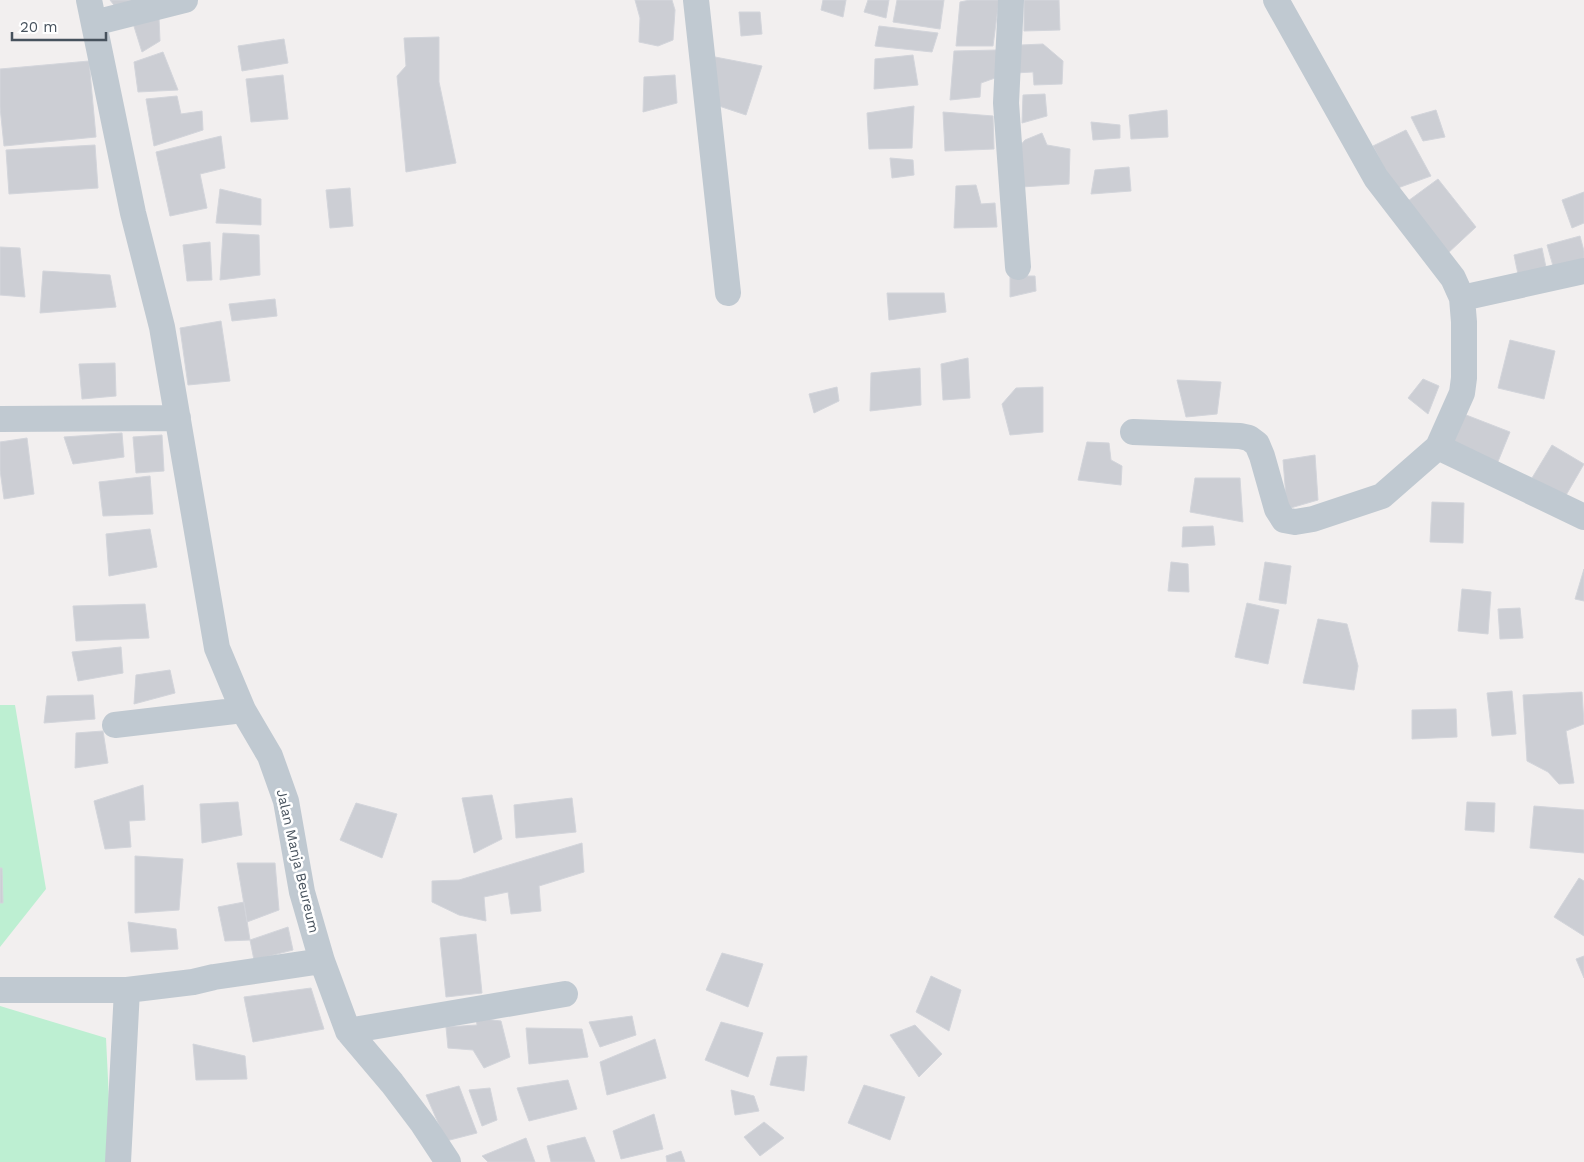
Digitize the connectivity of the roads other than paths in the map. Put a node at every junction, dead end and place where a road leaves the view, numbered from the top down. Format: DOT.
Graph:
graph roads {
  1 [pos="185,0"];
  2 [pos="696,0"];
  3 [pos="1011,0"];
  4 [pos="1276,0"];
  5 [pos="91,11"];
  6 [pos="1018,268"];
  7 [pos="1584,271"];
  8 [pos="728,293"];
  9 [pos="1462,298"];
  10 [pos="178,418"];
  11 [pos="0,419"];
  12 [pos="1133,432"];
  13 [pos="1438,447"];
  14 [pos="1584,517"];
  15 [pos="243,710"];
  16 [pos="115,725"];
  17 [pos="322,962"];
  18 [pos="0,990"];
  19 [pos="126,990"];
  20 [pos="565,994"];
  21 [pos="348,1031"];
  22 [pos="118,1162"];
  23 [pos="448,1162"];
  1 -- 5 [label="street"];
  2 -- 8 [label="street"];
  3 -- 6 [label="street"];
  4 -- 9 [label="street"];
  5 -- 10 [label="street, Jalan Manja Beureum"];
  7 -- 9 [label="street"];
  9 -- 13 [label="street"];
  10 -- 11 [label="street"];
  10 -- 15 [label="street, Jalan Manja Beureum"];
  12 -- 13 [label="street"];
  13 -- 14 [label="street"];
  15 -- 16 [label="street"];
  15 -- 17 [label="street, Jalan Manja Beureum"];
  17 -- 19 [label="street"];
  17 -- 21 [label="street, Jalan Manja Beureum"];
  18 -- 19 [label="street"];
  19 -- 22 [label="street"];
  20 -- 21 [label="street"];
  21 -- 23 [label="street, Jalan Manja Beureum"];
}
